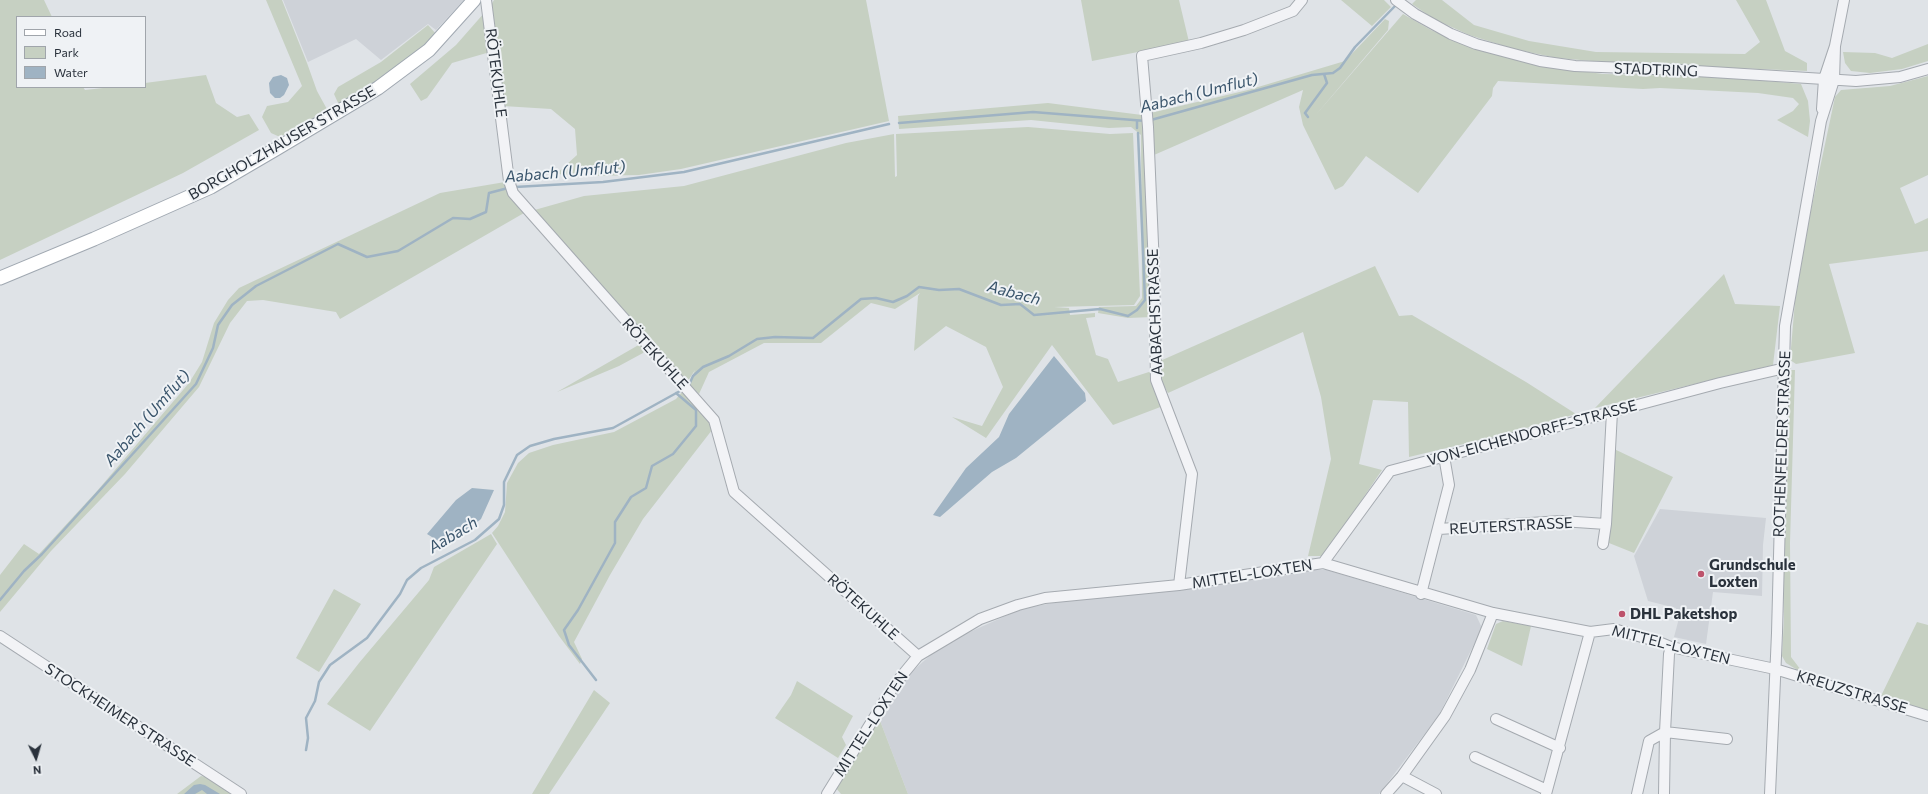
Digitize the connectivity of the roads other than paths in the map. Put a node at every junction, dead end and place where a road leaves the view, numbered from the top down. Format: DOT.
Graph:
graph roads {
  1 [pos="474,0"];
  2 [pos="486,0"];
  3 [pos="1302,0"];
  4 [pos="1396,0"];
  5 [pos="1844,0"];
  6 [pos="1928,69"];
  7 [pos="1829,79"];
  8 [pos="0,278"];
  9 [pos="1785,368"];
  10 [pos="1612,412"];
  11 [pos="1444,456"];
  12 [pos="1606,524"];
  13 [pos="1439,529"];
  14 [pos="1604,544"];
  15 [pos="1323,563"];
  16 [pos="1179,585"];
  17 [pos="1421,594"];
  18 [pos="1493,614"];
  19 [pos="1590,632"];
  20 [pos="0,636"];
  21 [pos="1671,647"];
  22 [pos="918,656"];
  23 [pos="1775,669"];
  24 [pos="1928,716"];
  25 [pos="1496,719"];
  26 [pos="1665,732"];
  27 [pos="1727,739"];
  28 [pos="1560,748"];
  29 [pos="1475,757"];
  30 [pos="1402,776"];
  31 [pos="1547,792"];
  32 [pos="241,794"];
  33 [pos="827,794"];
  34 [pos="1386,794"];
  35 [pos="1436,794"];
  36 [pos="1637,794"];
  37 [pos="1664,794"];
  38 [pos="1770,794"];
  1 -- 8 [label="main road, BORGHOLZHAUSER STRASSE"];
  2 -- 22 [label="street, RÖTEKUHLE"];
  3 -- 16 [label="street, AABACHSTRASSE"];
  4 -- 7 [label="street, STADTRING"];
  5 -- 7 [label="street, ROTHENFELDER STRASSE"];
  6 -- 7 [label="street, STADTRING"];
  7 -- 9 [label="street, ROTHENFELDER STRASSE"];
  9 -- 10 [label="street, VON-EICHENDORFF-STRASSE"];
  9 -- 23 [label="street, ROTHENFELDER STRASSE"];
  10 -- 11 [label="street, VON-EICHENDORFF-STRASSE"];
  10 -- 12 [label="street"];
  11 -- 13 [label="street"];
  11 -- 15 [label="street, VON-EICHENDORFF-STRASSE"];
  12 -- 13 [label="street, REUTERSTRASSE"];
  12 -- 14 [label="street"];
  13 -- 17 [label="street"];
  15 -- 16 [label="street, MITTEL-LOXTEN"];
  15 -- 17 [label="street, MITTEL-LOXTEN"];
  16 -- 22 [label="street, MITTEL-LOXTEN"];
  17 -- 18 [label="street, MITTEL-LOXTEN"];
  18 -- 19 [label="street, MITTEL-LOXTEN"];
  18 -- 30 [label="street"];
  19 -- 21 [label="street, MITTEL-LOXTEN"];
  19 -- 28 [label="street"];
  20 -- 32 [label="street, STOCKHEIMER STRASSE"];
  21 -- 23 [label="street, MITTEL-LOXTEN"];
  21 -- 26 [label="street"];
  22 -- 33 [label="street, MITTEL-LOXTEN"];
  23 -- 24 [label="street, KREUZSTRASSE"];
  23 -- 38 [label="street, ROTHENFELDER STRASSE"];
  25 -- 28 [label="street"];
  26 -- 27 [label="street"];
  26 -- 36 [label="street"];
  26 -- 37 [label="street"];
  28 -- 31 [label="street"];
  29 -- 31 [label="street"];
  30 -- 34 [label="street"];
  30 -- 35 [label="street"];
}
